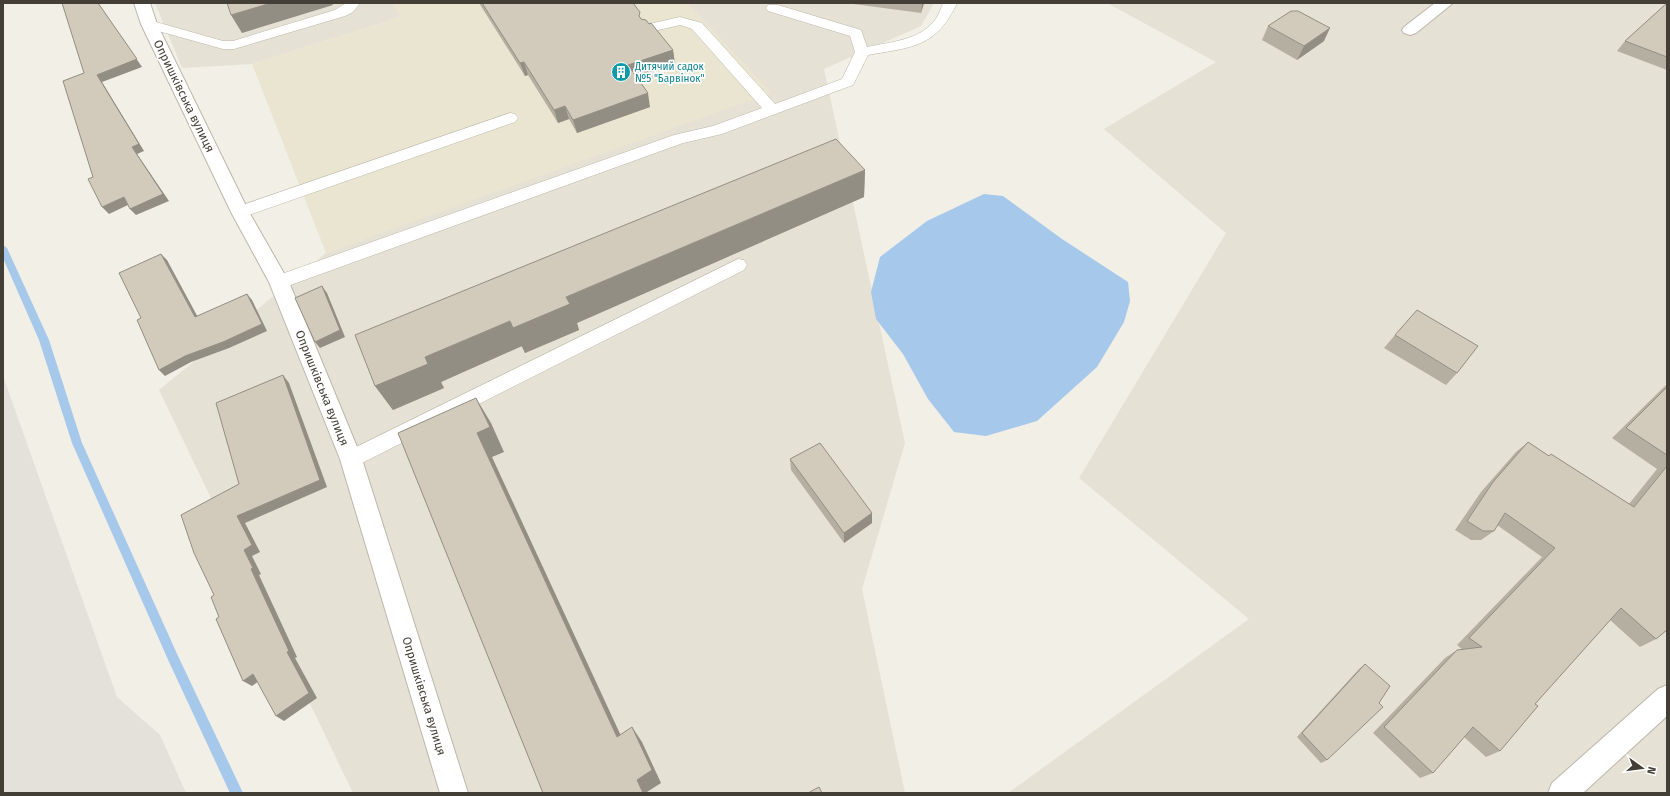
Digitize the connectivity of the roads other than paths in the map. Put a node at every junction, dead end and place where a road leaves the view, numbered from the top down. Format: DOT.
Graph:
graph roads {
  1 [pos="142,3"];
  2 [pos="353,3"];
  3 [pos="950,3"];
  4 [pos="1445,3"];
  5 [pos="773,8"];
  6 [pos="149,24"];
  7 [pos="650,28"];
  8 [pos="1410,30"];
  9 [pos="862,52"];
  10 [pos="772,110"];
  11 [pos="510,118"];
  12 [pos="240,212"];
  13 [pos="738,265"];
  14 [pos="279,282"];
  15 [pos="351,459"];
  16 [pos="1667,698"];
  17 [pos="454,793"];
  18 [pos="1562,793"];
  1 -- 6 [label="street, Опришківська вулиця"];
  2 -- 6 [label="lane"];
  3 -- 9 [label="lane"];
  4 -- 8 [label="street"];
  5 -- 9 [label="lane"];
  6 -- 12 [label="street, Опришківська вулиця"];
  7 -- 10 [label="lane"];
  9 -- 10 [label="lane"];
  10 -- 14 [label="lane"];
  11 -- 12 [label="lane"];
  12 -- 14 [label="street, Опришківська вулиця"];
  13 -- 15 [label="lane"];
  14 -- 15 [label="street, Опришківська вулиця"];
  15 -- 17 [label="street, Опришківська вулиця"];
  16 -- 18 [label="street"];
}
